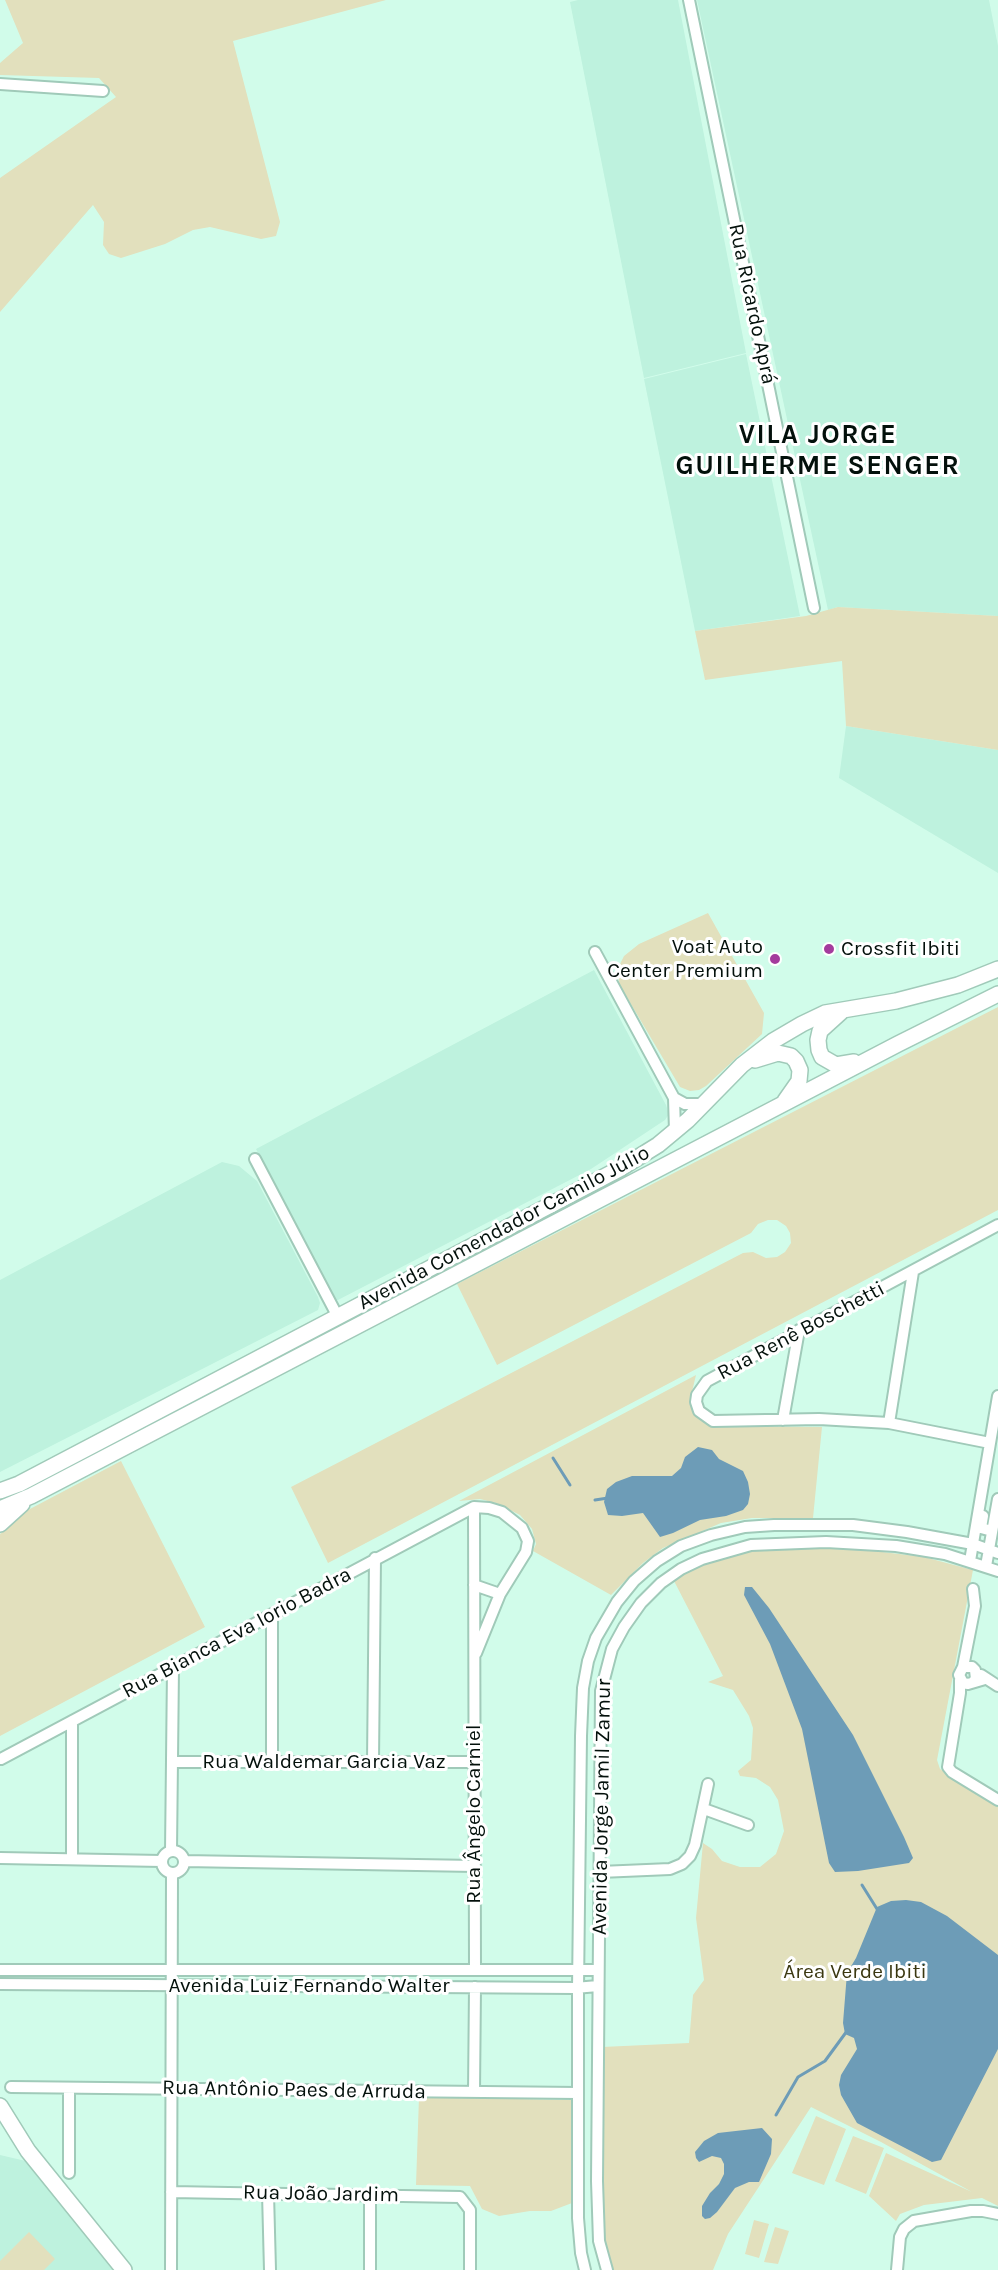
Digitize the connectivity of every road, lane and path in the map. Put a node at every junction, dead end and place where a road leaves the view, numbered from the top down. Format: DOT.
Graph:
graph roads {
  1 [pos="689,0"];
  2 [pos="0,84"];
  3 [pos="103,91"];
  4 [pos="814,608"];
  5 [pos="595,952"];
  6 [pos="998,969"];
  7 [pos="998,994"];
  8 [pos="846,1008"];
  9 [pos="898,1044"];
  10 [pos="742,1065"];
  11 [pos="674,1098"];
  12 [pos="704,1104"];
  13 [pos="781,1106"];
  14 [pos="675,1131"];
  15 [pos="255,1159"];
  16 [pos="997,1226"];
  17 [pos="913,1272"];
  18 [pos="896,1281"];
  19 [pos="908,1302"];
  20 [pos="338,1317"];
  21 [pos="799,1330"];
  22 [pos="783,1339"];
  23 [pos="795,1352"];
  24 [pos="998,1396"];
  25 [pos="783,1420"];
  26 [pos="889,1423"];
  27 [pos="996,1428"];
  28 [pos="990,1443"];
  29 [pos="987,1459"];
  30 [pos="0,1491"];
  31 [pos="30,1496"];
  32 [pos="998,1499"];
  33 [pos="474,1507"];
  34 [pos="0,1509"];
  35 [pos="0,1524"];
  36 [pos="992,1531"];
  37 [pos="947,1539"];
  38 [pos="973,1544"];
  39 [pos="993,1551"];
  40 [pos="945,1554"];
  41 [pos="375,1558"];
  42 [pos="970,1561"];
  43 [pos="986,1566"];
  44 [pos="998,1571"];
  45 [pos="474,1585"];
  46 [pos="973,1589"];
  47 [pos="500,1594"];
  48 [pos="273,1614"];
  49 [pos="474,1659"];
  50 [pos="173,1668"];
  51 [pos="970,1668"];
  52 [pos="985,1679"];
  53 [pos="967,1682"];
  54 [pos="998,1686"];
  55 [pos="72,1721"];
  56 [pos="1,1759"];
  57 [pos="173,1762"];
  58 [pos="272,1762"];
  59 [pos="374,1762"];
  60 [pos="474,1762"];
  61 [pos="708,1784"];
  62 [pos="998,1800"];
  63 [pos="704,1809"];
  64 [pos="748,1825"];
  65 [pos="171,1851"];
  66 [pos="0,1858"];
  67 [pos="72,1859"];
  68 [pos="162,1861"];
  69 [pos="184,1861"];
  70 [pos="580,1861"];
  71 [pos="475,1866"];
  72 [pos="600,1872"];
  73 [pos="172,1873"];
  74 [pos="599,1946"];
  75 [pos="73,1969"];
  76 [pos="172,1969"];
  77 [pos="475,1969"];
  78 [pos="0,1970"];
  79 [pos="561,1970"];
  80 [pos="579,1970"];
  81 [pos="598,1970"];
  82 [pos="0,1984"];
  83 [pos="56,1984"];
  84 [pos="172,1985"];
  85 [pos="598,1986"];
  86 [pos="475,1988"];
  87 [pos="562,1988"];
  88 [pos="578,1988"];
  89 [pos="579,2012"];
  90 [pos="598,2013"];
  91 [pos="11,2087"];
  92 [pos="69,2088"];
  93 [pos="171,2089"];
  94 [pos="474,2092"];
  95 [pos="578,2093"];
  96 [pos="0,2106"];
  97 [pos="69,2173"];
  98 [pos="171,2192"];
  99 [pos="268,2193"];
  100 [pos="370,2195"];
  101 [pos="998,2214"];
  102 [pos="471,2254"];
  103 [pos="898,2264"];
  104 [pos="124,2270"];
  105 [pos="171,2270"];
  106 [pos="270,2270"];
  107 [pos="370,2270"];
  108 [pos="470,2270"];
  109 [pos="476,2270"];
  110 [pos="585,2270"];
  111 [pos="607,2270"];
  112 [pos="905,2270"];
  1 -- 4 [label="street, Rua Ricardo Aprá"];
  2 -- 3 [label="street"];
  5 -- 11 [label="street"];
  6 -- 8 [label="main road, Avenida Comendador Camilo Júlio"];
  7 -- 9 [label="main road, Avenida Comendador Camilo Júlio"];
  8 -- 9 [label="main road"];
  8 -- 10 [label="main road, Avenida Comendador Camilo Júlio"];
  9 -- 13 [label="main road, Avenida Comendador Camilo Júlio"];
  10 -- 12 [label="main road, Avenida Comendador Camilo Júlio"];
  10 -- 13 [label="main road"];
  11 -- 12 [label="street"];
  11 -- 14 [label="street"];
  12 -- 14 [label="main road, Avenida Comendador Camilo Júlio"];
  13 -- 31 [label="main road, Avenida Comendador Camilo Júlio"];
  14 -- 20 [label="main road, Avenida Comendador Camilo Júlio"];
  15 -- 20 [label="street"];
  16 -- 17 [label="street, Rua Renê Boschetti"];
  17 -- 18 [label="street, Rua Renê Boschetti"];
  17 -- 19 [label="street"];
  18 -- 19 [label="street"];
  18 -- 21 [label="street, Rua Renê Boschetti"];
  19 -- 26 [label="street"];
  20 -- 30 [label="main road, Avenida Comendador Camilo Júlio"];
  21 -- 22 [label="street, Rua Renê Boschetti"];
  21 -- 23 [label="street"];
  22 -- 23 [label="street"];
  22 -- 25 [label="street, Rua Renê Boschetti"];
  23 -- 25 [label="street"];
  24 -- 27 [label="street"];
  25 -- 26 [label="street, Rua Renê Boschetti"];
  26 -- 28 [label="street, Rua Renê Boschetti"];
  27 -- 28 [label="street"];
  28 -- 29 [label="street"];
  29 -- 36 [label="street"];
  29 -- 38 [label="street"];
  31 -- 34 [label="main road, Avenida Comendador Camilo Júlio"];
  31 -- 35 [label="main road"];
  32 -- 36 [label="street"];
  33 -- 41 [label="street, Rua Bianca Eva Iorio Badra"];
  33 -- 45 [label="street, Rua Ângelo Carniel"];
  33 -- 47 [label="street, Rua Ângelo Carniel"];
  36 -- 39 [label="street"];
  37 -- 38 [label="street, Avenida Jorge Jamil Zamur"];
  37 -- 40 [label="street"];
  37 -- 70 [label="street, Avenida Jorge Jamil Zamur"];
  38 -- 39 [label="street, Avenida Jorge Jamil Zamur"];
  38 -- 42 [label="street"];
  39 -- 43 [label="street"];
  40 -- 42 [label="street, Avenida Jorge Jamil Zamur"];
  40 -- 72 [label="street, Avenida Jorge Jamil Zamur"];
  41 -- 48 [label="street, Rua Bianca Eva Iorio Badra"];
  41 -- 59 [label="street"];
  42 -- 43 [label="street, Avenida Jorge Jamil Zamur"];
  43 -- 44 [label="street, Avenida Jorge Jamil Zamur"];
  45 -- 47 [label="street"];
  45 -- 49 [label="street, Rua Ângelo Carniel"];
  46 -- 51 [label="street"];
  47 -- 49 [label="street, Rua Ângelo Carniel"];
  48 -- 50 [label="street, Rua Bianca Eva Iorio Badra"];
  48 -- 58 [label="street"];
  49 -- 60 [label="street, Rua Ângelo Carniel"];
  50 -- 55 [label="street, Rua Bianca Eva Iorio Badra"];
  50 -- 57 [label="street"];
  51 -- 52 [label="street"];
  51 -- 53 [label="street"];
  51 -- 53 [label="street"];
  52 -- 53 [label="street"];
  52 -- 54 [label="street"];
  53 -- 62 [label="street"];
  55 -- 56 [label="street, Rua Bianca Eva Iorio Badra"];
  55 -- 67 [label="street"];
  57 -- 58 [label="street, Rua Waldemar Garcia Vaz"];
  57 -- 65 [label="street"];
  58 -- 59 [label="street, Rua Waldemar Garcia Vaz"];
  59 -- 60 [label="street, Rua Waldemar Garcia Vaz"];
  60 -- 71 [label="street, Rua Ângelo Carniel"];
  61 -- 63 [label="street"];
  63 -- 64 [label="street"];
  63 -- 72 [label="street"];
  65 -- 68 [label="street"];
  65 -- 69 [label="street"];
  66 -- 67 [label="street"];
  67 -- 68 [label="street"];
  68 -- 73 [label="street"];
  69 -- 71 [label="street"];
  69 -- 73 [label="street"];
  70 -- 74 [label="street, Avenida Jorge Jamil Zamur"];
  70 -- 80 [label="street, Avenida Jorge Jamil Zamur"];
  71 -- 77 [label="street, Rua Ângelo Carniel"];
  72 -- 74 [label="street, Avenida Jorge Jamil Zamur"];
  73 -- 76 [label="street"];
  74 -- 81 [label="street, Avenida Jorge Jamil Zamur"];
  75 -- 76 [label="street, Avenida Luiz Fernando Walter"];
  75 -- 78 [label="street, Avenida Luiz Fernando Walter"];
  75 -- 83 [label="street"];
  76 -- 77 [label="street, Avenida Luiz Fernando Walter"];
  76 -- 84 [label="street"];
  77 -- 79 [label="street, Avenida Luiz Fernando Walter"];
  79 -- 80 [label="street, Avenida Luiz Fernando Walter"];
  79 -- 87 [label="street"];
  80 -- 81 [label="street, Avenida Luiz Fernando Walter"];
  80 -- 88 [label="street, Avenida Jorge Jamil Zamur"];
  81 -- 85 [label="street, Avenida Jorge Jamil Zamur"];
  82 -- 83 [label="street, Avenida Luiz Fernando Walter"];
  83 -- 84 [label="street, Avenida Luiz Fernando Walter"];
  84 -- 86 [label="street, Avenida Luiz Fernando Walter"];
  84 -- 93 [label="street"];
  85 -- 88 [label="street, Avenida Luiz Fernando Walter"];
  85 -- 90 [label="street, Avenida Jorge Jamil Zamur"];
  86 -- 87 [label="street, Avenida Luiz Fernando Walter"];
  86 -- 94 [label="street"];
  87 -- 88 [label="street, Avenida Luiz Fernando Walter"];
  88 -- 89 [label="street, Avenida Jorge Jamil Zamur"];
  89 -- 90 [label="street"];
  89 -- 95 [label="street, Avenida Jorge Jamil Zamur"];
  90 -- 111 [label="street, Avenida Jorge Jamil Zamur"];
  91 -- 92 [label="street, Rua Antônio Paes de Arruda"];
  92 -- 93 [label="street, Rua Antônio Paes de Arruda"];
  92 -- 97 [label="street"];
  93 -- 94 [label="street, Rua Antônio Paes de Arruda"];
  93 -- 98 [label="street"];
  94 -- 95 [label="street, Rua Antônio Paes de Arruda"];
  95 -- 110 [label="street, Avenida Jorge Jamil Zamur"];
  96 -- 104 [label="main road"];
  98 -- 99 [label="street, Rua João Jardim"];
  98 -- 105 [label="street"];
  99 -- 100 [label="street, Rua João Jardim"];
  99 -- 106 [label="street"];
  100 -- 102 [label="street, Rua João Jardim"];
  100 -- 107 [label="street"];
  101 -- 103 [label="street"];
  102 -- 108 [label="street"];
  102 -- 109 [label="street"];
  103 -- 112 [label="street"];
}
